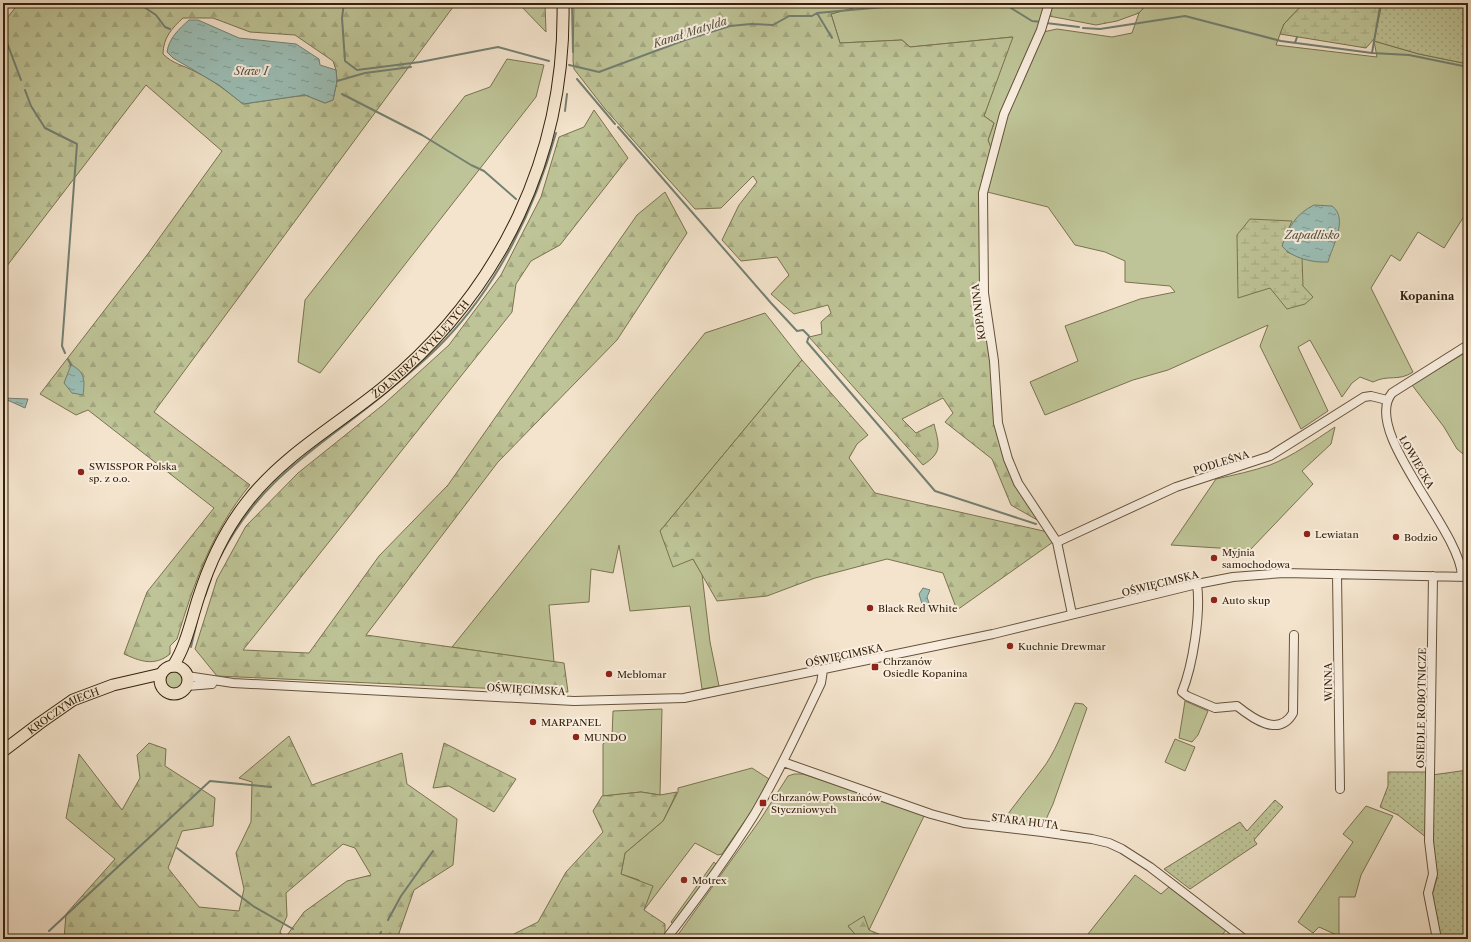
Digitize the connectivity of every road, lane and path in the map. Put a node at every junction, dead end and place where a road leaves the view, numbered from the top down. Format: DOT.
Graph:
graph roads {
  1 [pos="563,3"];
  2 [pos="1049,3"];
  3 [pos="1468,346"];
  4 [pos="1386,400"];
  5 [pos="1057,542"];
  6 [pos="1337,574"];
  7 [pos="1433,576"];
  8 [pos="1465,577"];
  9 [pos="1197,584"];
  10 [pos="1072,614"];
  11 [pos="1294,635"];
  12 [pos="823,670"];
  13 [pos="182,674"];
  14 [pos="161,679"];
  15 [pos="3,751"];
  16 [pos="783,762"];
  17 [pos="1340,789"];
  18 [pos="666,939"];
  19 [pos="1244,939"];
  20 [pos="1437,939"];
  1 -- 13 [label="main road, ŻOŁNIERZY WYKLĘTYCH"];
  2 -- 5 [label="street, KOPANINA"];
  3 -- 4 [label="street"];
  4 -- 5 [label="street, PODLEŚNA"];
  4 -- 8 [label="street, ŁOWIECKA"];
  5 -- 10 [label="street, KOPANINA"];
  6 -- 7 [label="street, OŚWIĘCIMSKA"];
  6 -- 9 [label="street, OŚWIĘCIMSKA"];
  6 -- 17 [label="street, WINNA"];
  7 -- 8 [label="street, OŚWIĘCIMSKA"];
  7 -- 20 [label="street, OSIEDLE ROBOTNICZE"];
  9 -- 10 [label="street, OŚWIĘCIMSKA"];
  9 -- 11 [label="street"];
  10 -- 12 [label="street, OŚWIĘCIMSKA"];
  12 -- 13 [label="street, OŚWIĘCIMSKA"];
  12 -- 16 [label="street"];
  13 -- 14 [label="main road"];
  13 -- 14 [label="main road, KROCZYMIECH"];
  14 -- 15 [label="main road, KROCZYMIECH"];
  16 -- 18 [label="street"];
  16 -- 19 [label="street, STARA HUTA"];
}
